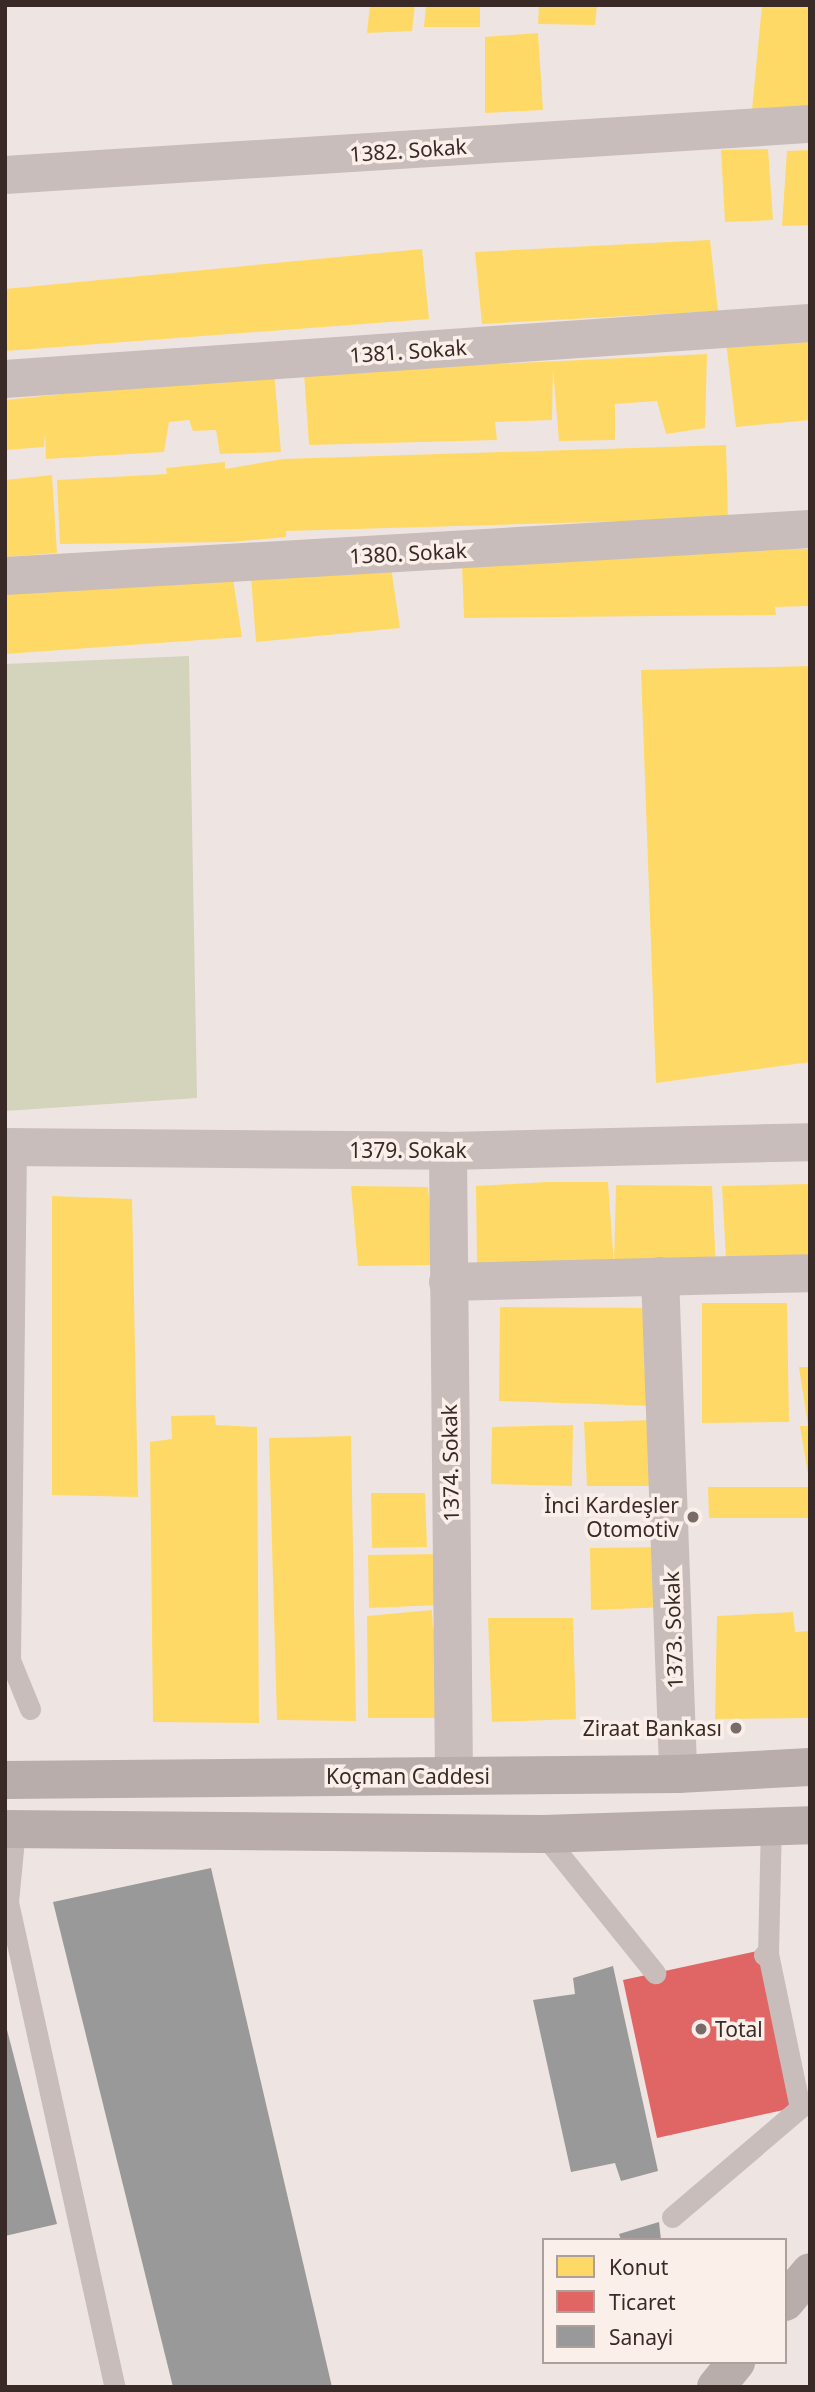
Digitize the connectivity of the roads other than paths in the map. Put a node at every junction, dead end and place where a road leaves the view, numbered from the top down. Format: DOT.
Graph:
graph roads {
  1 [pos="810,124"];
  2 [pos="5,175"];
  3 [pos="810,323"];
  4 [pos="5,379"];
  5 [pos="810,529"];
  6 [pos="5,576"];
  7 [pos="810,1142"];
  8 [pos="11,1147"];
  9 [pos="448,1151"];
  10 [pos="810,1273"];
  11 [pos="660,1276"];
  12 [pos="448,1282"];
  13 [pos="30,1709"];
  14 [pos="810,1767"];
  15 [pos="678,1774"];
  16 [pos="454,1776"];
  17 [pos="5,1780"];
  18 [pos="810,1825"];
  19 [pos="771,1826"];
  20 [pos="10,1829"];
  21 [pos="543,1834"];
  22 [pos="655,1973"];
  23 [pos="673,2217"];
  24 [pos="810,2272"];
  25 [pos="787,2300"];
  26 [pos="734,2364"];
  27 [pos="115,2387"];
  28 [pos="716,2387"];
  1 -- 2 [label="street, 1382. Sokak"];
  3 -- 4 [label="street, 1381. Sokak"];
  5 -- 6 [label="street, 1380. Sokak"];
  7 -- 9 [label="street, 1379. Sokak"];
  8 -- 9 [label="street, 1379. Sokak"];
  8 -- 13 [label="lane"];
  9 -- 12 [label="street, 1374. Sokak"];
  10 -- 11 [label="street"];
  11 -- 12 [label="street"];
  11 -- 15 [label="street, 1373. Sokak"];
  12 -- 16 [label="street, 1374. Sokak"];
  14 -- 15 [label="main road, Koçman Caddesi"];
  15 -- 16 [label="main road, Koçman Caddesi"];
  16 -- 17 [label="main road, Koçman Caddesi"];
  18 -- 19 [label="main road"];
  19 -- 21 [label="main road"];
  19 -- 23 [label="lane"];
  20 -- 21 [label="main road"];
  20 -- 27 [label="lane"];
  21 -- 22 [label="lane"];
  24 -- 25 [label="main road"];
  26 -- 28 [label="main road"];
}
